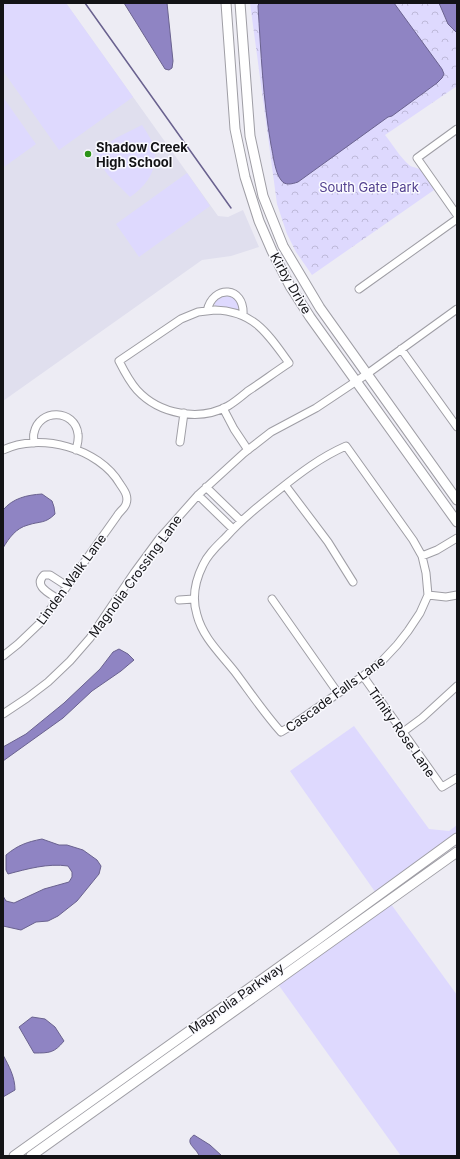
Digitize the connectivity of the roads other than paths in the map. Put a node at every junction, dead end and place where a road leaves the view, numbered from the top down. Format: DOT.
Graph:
graph roads {
  1 [pos="226,3"];
  2 [pos="240,3"];
  3 [pos="457,129"];
  4 [pos="457,215"];
  5 [pos="271,216"];
  6 [pos="457,220"];
  7 [pos="259,221"];
  8 [pos="360,289"];
  9 [pos="457,309"];
  10 [pos="207,311"];
  11 [pos="243,316"];
  12 [pos="401,349"];
  13 [pos="367,374"];
  14 [pos="356,381"];
  15 [pos="223,408"];
  16 [pos="184,413"];
  17 [pos="457,426"];
  18 [pos="180,442"];
  19 [pos="34,443"];
  20 [pos="3,450"];
  21 [pos="76,450"];
  22 [pos="248,450"];
  23 [pos="285,485"];
  24 [pos="206,487"];
  25 [pos="198,495"];
  26 [pos="457,500"];
  27 [pos="241,521"];
  28 [pos="457,522"];
  29 [pos="233,529"];
  30 [pos="457,538"];
  31 [pos="422,556"];
  32 [pos="353,582"];
  33 [pos="67,586"];
  34 [pos="428,595"];
  35 [pos="457,595"];
  36 [pos="58,599"];
  37 [pos="194,599"];
  38 [pos="179,600"];
  39 [pos="272,600"];
  40 [pos="3,656"];
  41 [pos="363,676"];
  42 [pos="457,686"];
  43 [pos="338,693"];
  44 [pos="3,714"];
  45 [pos="404,732"];
  46 [pos="457,778"];
  47 [pos="457,838"];
  48 [pos="456,852"];
  49 [pos="267,976"];
  50 [pos="225,1018"];
  51 [pos="14,1156"];
  52 [pos="31,1156"];
  1 -- 7 [label="main road, Kirby Drive"];
  2 -- 5 [label="main road, Kirby Drive"];
  3 -- 4 [label="street"];
  5 -- 7 [label="main road"];
  5 -- 13 [label="main road, Kirby Drive"];
  6 -- 8 [label="street"];
  7 -- 14 [label="main road, Kirby Drive"];
  9 -- 12 [label="street, Magnolia Crossing Lane"];
  10 -- 11 [label="street"];
  10 -- 11 [label="street"];
  10 -- 16 [label="street"];
  11 -- 15 [label="street"];
  12 -- 13 [label="street, Magnolia Crossing Lane"];
  12 -- 17 [label="street"];
  13 -- 14 [label="street, Magnolia Crossing Lane"];
  13 -- 26 [label="main road, Kirby Drive"];
  14 -- 22 [label="street, Magnolia Crossing Lane"];
  14 -- 28 [label="main road, Kirby Drive"];
  15 -- 16 [label="street"];
  15 -- 22 [label="street"];
  16 -- 18 [label="street"];
  19 -- 20 [label="street"];
  19 -- 21 [label="street"];
  19 -- 21 [label="street"];
  21 -- 33 [label="street, Linden Walk Lane"];
  22 -- 24 [label="street, Magnolia Crossing Lane"];
  23 -- 27 [label="street"];
  23 -- 31 [label="street"];
  23 -- 32 [label="street"];
  24 -- 25 [label="street, Magnolia Crossing Lane"];
  24 -- 27 [label="street"];
  25 -- 29 [label="street"];
  25 -- 44 [label="street, Magnolia Crossing Lane"];
  27 -- 29 [label="street"];
  29 -- 37 [label="street"];
  30 -- 31 [label="street"];
  31 -- 34 [label="street"];
  33 -- 36 [label="street, Linden Walk Lane"];
  33 -- 36 [label="street"];
  34 -- 35 [label="street"];
  34 -- 41 [label="street, Cascade Falls Lane"];
  36 -- 40 [label="street, Linden Walk Lane"];
  37 -- 38 [label="street"];
  37 -- 43 [label="street, Cascade Falls Lane"];
  39 -- 43 [label="street"];
  41 -- 43 [label="street, Cascade Falls Lane"];
  41 -- 45 [label="street, Trinity Rose Lane"];
  42 -- 45 [label="street"];
  45 -- 46 [label="street, Trinity Rose Lane"];
  47 -- 49 [label="main road, Magnolia Parkway"];
  48 -- 50 [label="main road, Magnolia Parkway"];
  49 -- 50 [label="main road"];
  49 -- 51 [label="main road, Magnolia Parkway"];
  50 -- 52 [label="main road, Magnolia Parkway"];
}
